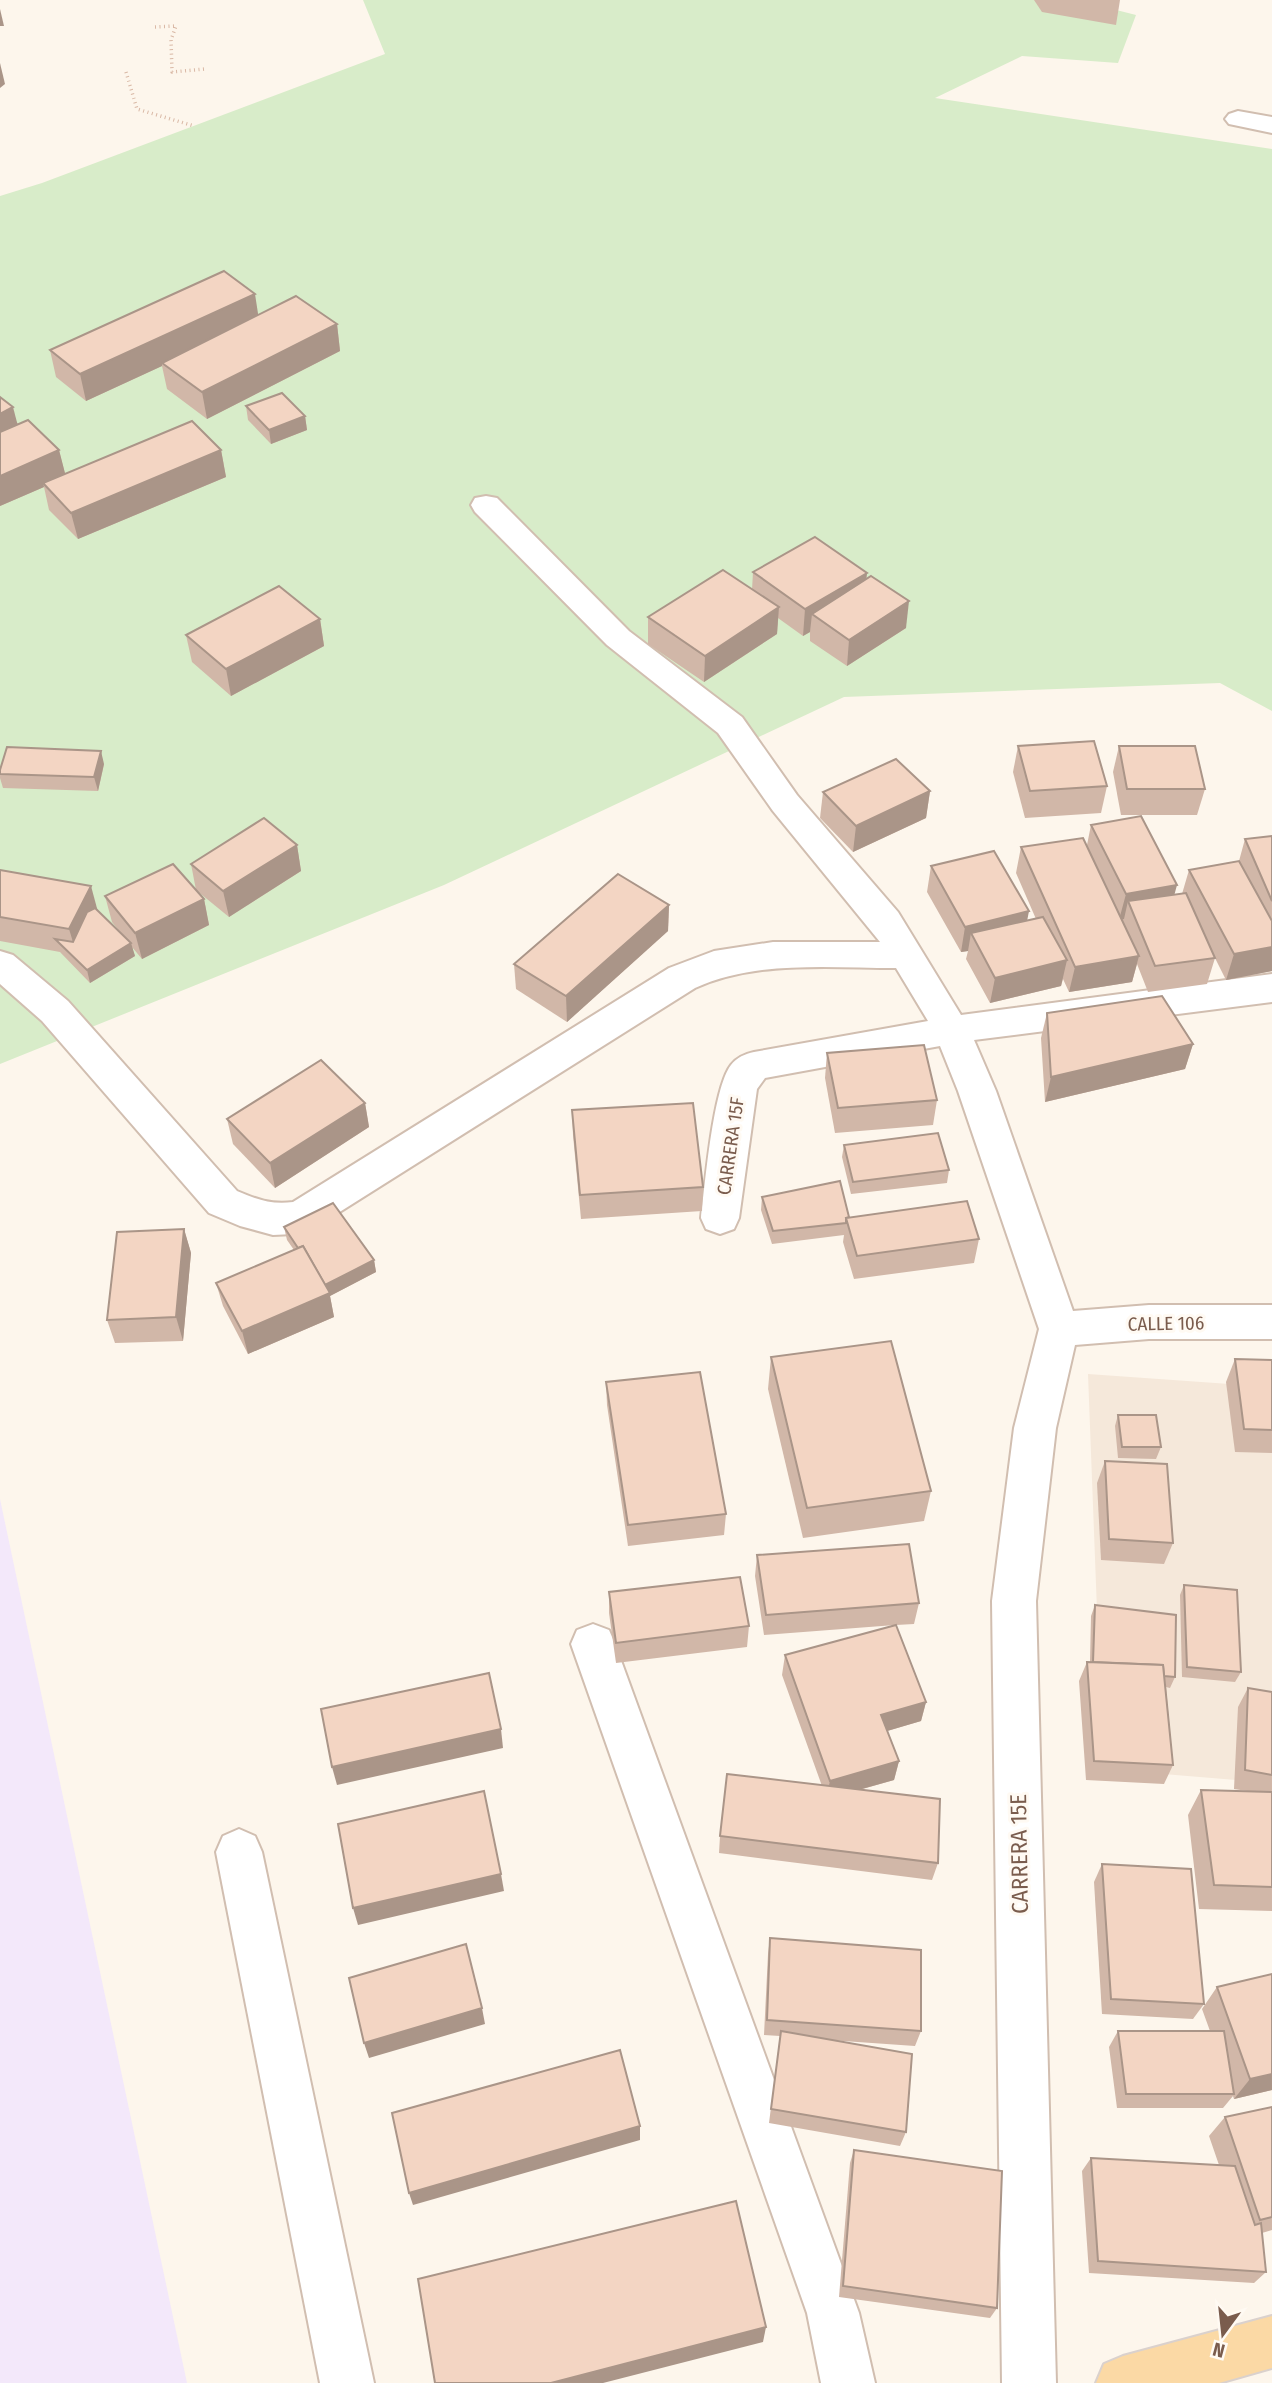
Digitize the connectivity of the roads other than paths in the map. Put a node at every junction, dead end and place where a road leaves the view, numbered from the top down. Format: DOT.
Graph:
graph roads {
  1 [pos="1238,119"];
  2 [pos="1272,125"];
  3 [pos="486,505"];
  4 [pos="909,955"];
  5 [pos="0,964"];
  6 [pos="1272,988"];
  7 [pos="952,1030"];
  8 [pos="720,1218"];
  9 [pos="1272,1322"];
  10 [pos="1059,1329"];
  11 [pos="593,1644"];
  12 [pos="239,1852"];
  13 [pos="1245,2360"];
  14 [pos="347,2383"];
  15 [pos="848,2383"];
  16 [pos="1029,2383"];
  17 [pos="1124,2383"];
  1 -- 2 [label="street"];
  3 -- 4 [label="street"];
  4 -- 5 [label="street"];
  4 -- 7 [label="street"];
  6 -- 7 [label="street"];
  7 -- 8 [label="street, CARRERA 15F"];
  7 -- 10 [label="street"];
  9 -- 10 [label="street, CALLE 106"];
  10 -- 16 [label="street, CARRERA 15E"];
  11 -- 15 [label="street"];
  12 -- 14 [label="street"];
  13 -- 17 [label="main road"];
}
